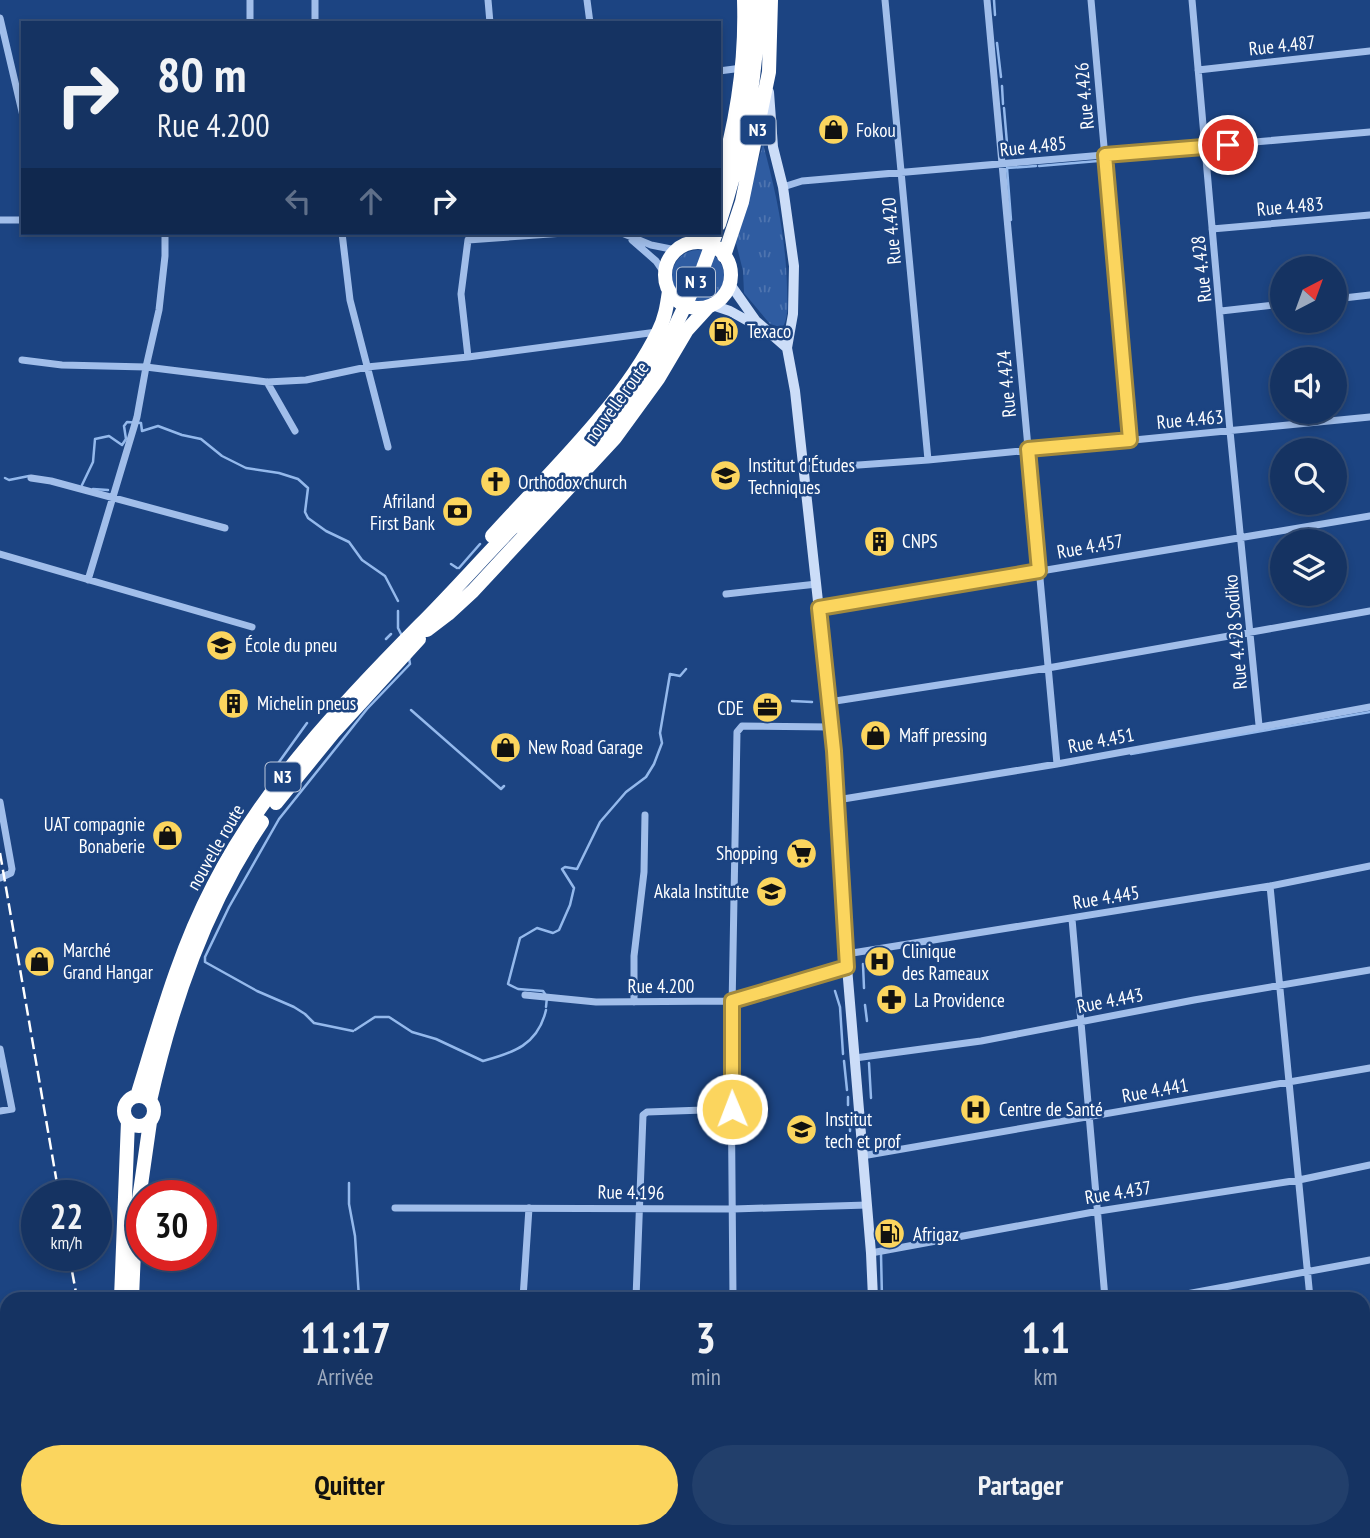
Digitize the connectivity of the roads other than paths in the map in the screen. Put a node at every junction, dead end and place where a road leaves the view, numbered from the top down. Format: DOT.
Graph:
graph roads {
  1 [pos="250,0"];
  2 [pos="315,0"];
  3 [pos="488,0"];
  4 [pos="587,0"];
  5 [pos="744,0"];
  6 [pos="758,0"];
  7 [pos="771,0"];
  8 [pos="885,0"];
  9 [pos="987,0"];
  10 [pos="1091,0"];
  11 [pos="1192,0"];
  12 [pos="0,18"];
  13 [pos="250,21"];
  14 [pos="315,21"];
  15 [pos="490,21"];
  16 [pos="590,21"];
  17 [pos="1370,51"];
  18 [pos="742,68"];
  19 [pos="1198,70"];
  20 [pos="721,71"];
  21 [pos="769,72"];
  22 [pos="21,107"];
  23 [pos="1370,132"];
  24 [pos="1204,147"];
  25 [pos="1105,155"];
  26 [pos="1001,166"];
  27 [pos="721,169"];
  28 [pos="901,173"];
  29 [pos="783,187"];
  30 [pos="1370,215"];
  31 [pos="721,218"];
  32 [pos="0,220"];
  33 [pos="21,220"];
  34 [pos="1212,229"];
  35 [pos="164,235"];
  36 [pos="342,235"];
  37 [pos="537,235"];
  38 [pos="625,235"];
  39 [pos="627,235"];
  40 [pos="715,235"];
  41 [pos="698,238"];
  42 [pos="676,250"];
  43 [pos="724,256"];
  44 [pos="665,274"];
  45 [pos="730,284"];
  46 [pos="669,291"];
  47 [pos="1370,295"];
  48 [pos="1348,298"];
  49 [pos="1270,305"];
  50 [pos="710,306"];
  51 [pos="1221,310"];
  52 [pos="665,331"];
  53 [pos="772,333"];
  54 [pos="787,348"];
  55 [pos="468,356"];
  56 [pos="22,360"];
  57 [pos="146,367"];
  58 [pos="367,367"];
  59 [pos="267,382"];
  60 [pos="1370,417"];
  61 [pos="295,431"];
  62 [pos="1230,431"];
  63 [pos="1130,440"];
  64 [pos="388,447"];
  65 [pos="1028,449"];
  66 [pos="928,460"];
  67 [pos="803,468"];
  68 [pos="31,478"];
  69 [pos="114,498"];
  70 [pos="1370,516"];
  71 [pos="225,528"];
  72 [pos="1242,535"];
  73 [pos="0,554"];
  74 [pos="1039,571"];
  75 [pos="88,580"];
  76 [pos="817,584"];
  77 [pos="726,594"];
  78 [pos="819,608"];
  79 [pos="1370,611"];
  80 [pos="252,627"];
  81 [pos="424,627"];
  82 [pos="1250,632"];
  83 [pos="1048,668"];
  84 [pos="829,702"];
  85 [pos="1370,707"];
  86 [pos="1259,725"];
  87 [pos="831,727"];
  88 [pos="1057,764"];
  89 [pos="837,800"];
  90 [pos="0,802"];
  91 [pos="645,816"];
  92 [pos="1370,866"];
  93 [pos="0,878"];
  94 [pos="1270,886"];
  95 [pos="1072,919"];
  96 [pos="846,954"];
  97 [pos="847,967"];
  98 [pos="1370,970"];
  99 [pos="1282,986"];
  100 [pos="525,995"];
  101 [pos="732,1001"];
  102 [pos="634,1002"];
  103 [pos="1083,1021"];
  104 [pos="0,1049"];
  105 [pos="855,1058"];
  106 [pos="1370,1068"];
  107 [pos="1291,1082"];
  108 [pos="143,1099"];
  109 [pos="732,1109"];
  110 [pos="0,1111"];
  111 [pos="1090,1117"];
  112 [pos="128,1121"];
  113 [pos="149,1122"];
  114 [pos="862,1156"];
  115 [pos="1370,1165"];
  116 [pos="1299,1180"];
  117 [pos="867,1205"];
  118 [pos="396,1208"];
  119 [pos="529,1208"];
  120 [pos="639,1208"];
  121 [pos="733,1209"];
  122 [pos="1099,1211"];
  123 [pos="871,1253"];
  124 [pos="1370,1260"];
  125 [pos="1307,1272"];
  126 [pos="121,1292"];
  127 [pos="132,1292"];
  128 [pos="523,1292"];
  129 [pos="636,1292"];
  130 [pos="733,1292"];
  131 [pos="873,1292"];
  132 [pos="1105,1292"];
  133 [pos="1198,1292"];
  134 [pos="1309,1292"];
  1 -- 13 [label="street"];
  2 -- 14 [label="street"];
  3 -- 15 [label="street"];
  4 -- 16 [label="street"];
  5 -- 18 [label="highway, N3"];
  6 -- 31 [label="highway"];
  7 -- 21 [label="highway, N3"];
  8 -- 28 [label="street, Rue 4.420"];
  9 -- 26 [label="street, Rue 4.424"];
  10 -- 25 [label="street, Rue 4.426"];
  11 -- 19 [label="street, Rue 4.428"];
  12 -- 22 [label="street"];
  17 -- 19 [label="street, Rue 4.487"];
  18 -- 20 [label="street"];
  18 -- 27 [label="highway, N3"];
  19 -- 24 [label="street, Rue 4.428"];
  21 -- 29 [label="main road"];
  21 -- 43 [label="highway, N3"];
  23 -- 24 [label="street, Rue 4.485"];
  24 -- 25 [label="street, Rue 4.485"];
  24 -- 34 [label="street, Rue 4.428"];
  25 -- 26 [label="street, Rue 4.485"];
  25 -- 63 [label="street, Rue 4.426"];
  26 -- 28 [label="street, Rue 4.485"];
  26 -- 65 [label="street, Rue 4.424"];
  28 -- 29 [label="street, Rue 4.485"];
  28 -- 66 [label="street, Rue 4.420"];
  29 -- 54 [label="main road"];
  30 -- 34 [label="street, Rue 4.483"];
  32 -- 33 [label="street"];
  34 -- 51 [label="street, Rue 4.428"];
  35 -- 57 [label="street"];
  36 -- 58 [label="street"];
  37 -- 55 [label="street"];
  38 -- 44 [label="street"];
  39 -- 42 [label="street"];
  40 -- 52 [label="highway, N 3, bridge"];
  41 -- 42 [label="highway"];
  41 -- 43 [label="highway"];
  42 -- 44 [label="highway"];
  43 -- 45 [label="highway"];
  44 -- 46 [label="highway"];
  45 -- 50 [label="highway"];
  45 -- 53 [label="main road"];
  46 -- 50 [label="highway"];
  46 -- 52 [label="highway, nouvelle route / N3"];
  47 -- 48 [label="street"];
  49 -- 51 [label="street"];
  50 -- 53 [label="main road"];
  50 -- 81 [label="highway, nouvelle route / N3"];
  51 -- 62 [label="street, Rue 4.428"];
  52 -- 55 [label="street"];
  52 -- 81 [label="highway, nouvelle route / N3"];
  52 -- 81 [label="highway, nouvelle route / N3"];
  53 -- 54 [label="main road"];
  54 -- 67 [label="main road"];
  55 -- 58 [label="street"];
  56 -- 57 [label="street"];
  57 -- 59 [label="street"];
  57 -- 69 [label="street"];
  58 -- 59 [label="street"];
  58 -- 64 [label="street"];
  59 -- 61 [label="street"];
  60 -- 62 [label="street, Rue 4.463"];
  62 -- 63 [label="street, Rue 4.463"];
  62 -- 72 [label="street, Rue 4.428"];
  63 -- 65 [label="street, Rue 4.463"];
  65 -- 66 [label="street, Rue 4.463"];
  65 -- 74 [label="street, Rue 4.424"];
  66 -- 67 [label="street, Rue 4.463"];
  67 -- 76 [label="main road"];
  68 -- 69 [label="street"];
  69 -- 71 [label="street"];
  69 -- 75 [label="street"];
  70 -- 72 [label="street, Rue 4.457"];
  72 -- 74 [label="street, Rue 4.457"];
  72 -- 82 [label="street, Rue 4.428 Sodiko"];
  73 -- 75 [label="street"];
  74 -- 78 [label="street, Rue 4.457"];
  74 -- 83 [label="street, Rue 4.424"];
  75 -- 80 [label="street"];
  76 -- 77 [label="street"];
  76 -- 78 [label="main road"];
  78 -- 84 [label="main road"];
  79 -- 82 [label="street"];
  81 -- 108 [label="highway, nouvelle route / N3"];
  82 -- 83 [label="street"];
  82 -- 86 [label="street, Rue 4.428 Sodiko"];
  83 -- 84 [label="street"];
  83 -- 88 [label="street, Rue 4.424"];
  84 -- 87 [label="main road"];
  85 -- 86 [label="street, Rue 4.451"];
  86 -- 88 [label="street, Rue 4.451"];
  87 -- 89 [label="main road"];
  87 -- 101 [label="street"];
  88 -- 89 [label="street, Rue 4.451"];
  89 -- 96 [label="main road"];
  90 -- 93 [label="street"];
  91 -- 102 [label="street"];
  92 -- 94 [label="street, Rue 4.445"];
  94 -- 95 [label="street, Rue 4.445"];
  94 -- 99 [label="street"];
  95 -- 96 [label="street, Rue 4.445"];
  95 -- 103 [label="street"];
  96 -- 97 [label="main road"];
  97 -- 101 [label="street, Rue 4.200"];
  97 -- 105 [label="main road"];
  98 -- 99 [label="street, Rue 4.443"];
  99 -- 103 [label="street, Rue 4.443"];
  99 -- 107 [label="street"];
  100 -- 102 [label="street, Rue 4.200"];
  101 -- 102 [label="street, Rue 4.200"];
  101 -- 109 [label="street"];
  103 -- 105 [label="street, Rue 4.443"];
  103 -- 111 [label="street"];
  104 -- 110 [label="street"];
  105 -- 114 [label="main road"];
  106 -- 107 [label="street, Rue 4.441"];
  107 -- 111 [label="street, Rue 4.441"];
  107 -- 116 [label="street"];
  108 -- 112 [label="highway"];
  108 -- 113 [label="highway"];
  109 -- 120 [label="street"];
  109 -- 121 [label="street"];
  111 -- 114 [label="street, Rue 4.441"];
  111 -- 122 [label="street"];
  112 -- 113 [label="highway"];
  112 -- 126 [label="highway"];
  113 -- 127 [label="highway"];
  114 -- 117 [label="main road"];
  115 -- 116 [label="street, Rue 4.437"];
  116 -- 122 [label="street, Rue 4.437"];
  116 -- 125 [label="street"];
  117 -- 121 [label="street, Rue 4.196"];
  117 -- 123 [label="main road"];
  118 -- 119 [label="street, Rue 4.196"];
  119 -- 120 [label="street, Rue 4.196"];
  119 -- 128 [label="street"];
  120 -- 121 [label="street, Rue 4.196"];
  120 -- 129 [label="street"];
  121 -- 130 [label="street"];
  122 -- 123 [label="street, Rue 4.437"];
  122 -- 132 [label="street"];
  123 -- 131 [label="main road"];
  124 -- 125 [label="street"];
  125 -- 133 [label="street"];
  125 -- 134 [label="street"];
}
